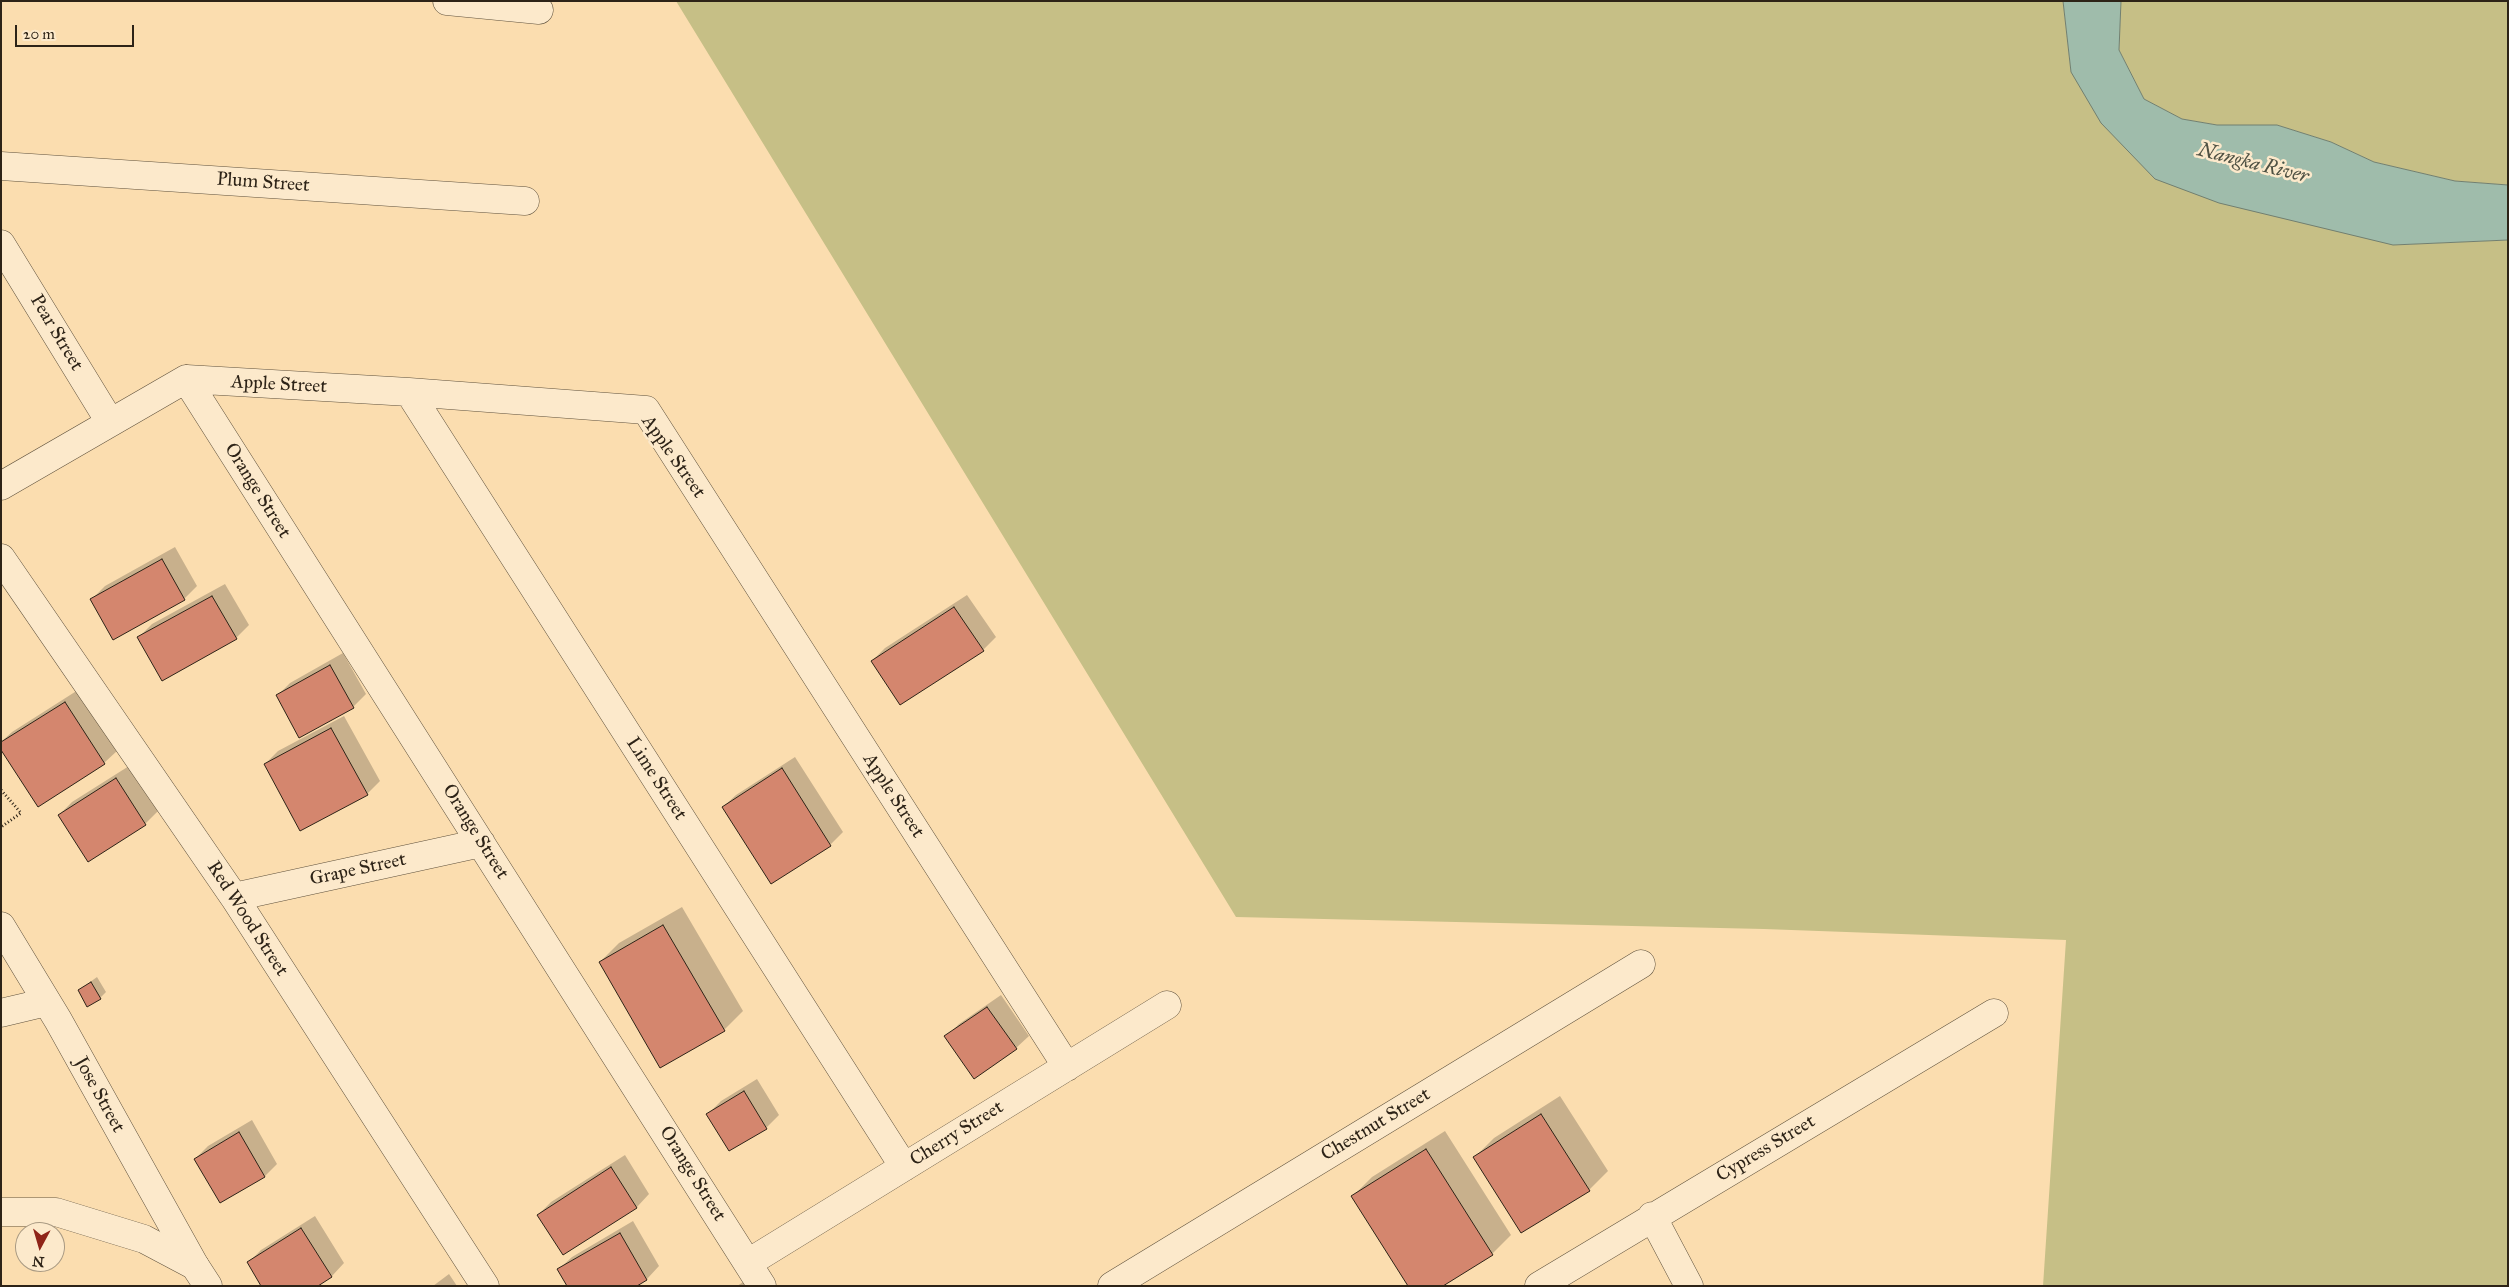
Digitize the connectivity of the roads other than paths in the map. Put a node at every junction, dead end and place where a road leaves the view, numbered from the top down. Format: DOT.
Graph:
graph roads {
  1 [pos="447,1"];
  2 [pos="539,10"];
  3 [pos="1,166"];
  4 [pos="525,200"];
  5 [pos="1,244"];
  6 [pos="186,379"];
  7 [pos="408,392"];
  8 [pos="110,422"];
  9 [pos="1,486"];
  10 [pos="1,558"];
  11 [pos="481,843"];
  12 [pos="234,897"];
  13 [pos="1,926"];
  14 [pos="1641,964"];
  15 [pos="47,1002"];
  16 [pos="1167,1005"];
  17 [pos="1,1013"];
  18 [pos="1994,1013"];
  19 [pos="1067,1066"];
  20 [pos="904,1167"];
  21 [pos="1,1212"];
  22 [pos="1652,1216"];
  23 [pos="748,1263"];
  24 [pos="202,1276"];
  25 [pos="485,1286"];
  26 [pos="762,1286"];
  27 [pos="1112,1286"];
  28 [pos="1539,1286"];
  29 [pos="1690,1286"];
  1 -- 2 [label="street"];
  3 -- 4 [label="street, Plum Street"];
  5 -- 8 [label="street, Pear Street"];
  6 -- 7 [label="street, Apple Street"];
  6 -- 8 [label="street"];
  6 -- 11 [label="street, Orange Street"];
  7 -- 19 [label="street, Apple Street"];
  7 -- 20 [label="street, Lime Street"];
  8 -- 9 [label="street"];
  10 -- 12 [label="street, Red Wood Street"];
  11 -- 12 [label="street, Grape Street"];
  11 -- 23 [label="street, Orange Street"];
  12 -- 25 [label="street, Red Wood Street"];
  13 -- 15 [label="street, Jose Street"];
  14 -- 27 [label="street, Chestnut Street"];
  15 -- 17 [label="street"];
  15 -- 24 [label="street, Jose Street"];
  16 -- 19 [label="street, Cherry Street"];
  18 -- 22 [label="street, Cypress Street"];
  19 -- 20 [label="street, Cherry Street"];
  20 -- 23 [label="street, Cherry Street"];
  21 -- 24 [label="street"];
  22 -- 28 [label="street, Cypress Street"];
  22 -- 29 [label="street"];
  23 -- 26 [label="street, Orange Street"];
}
